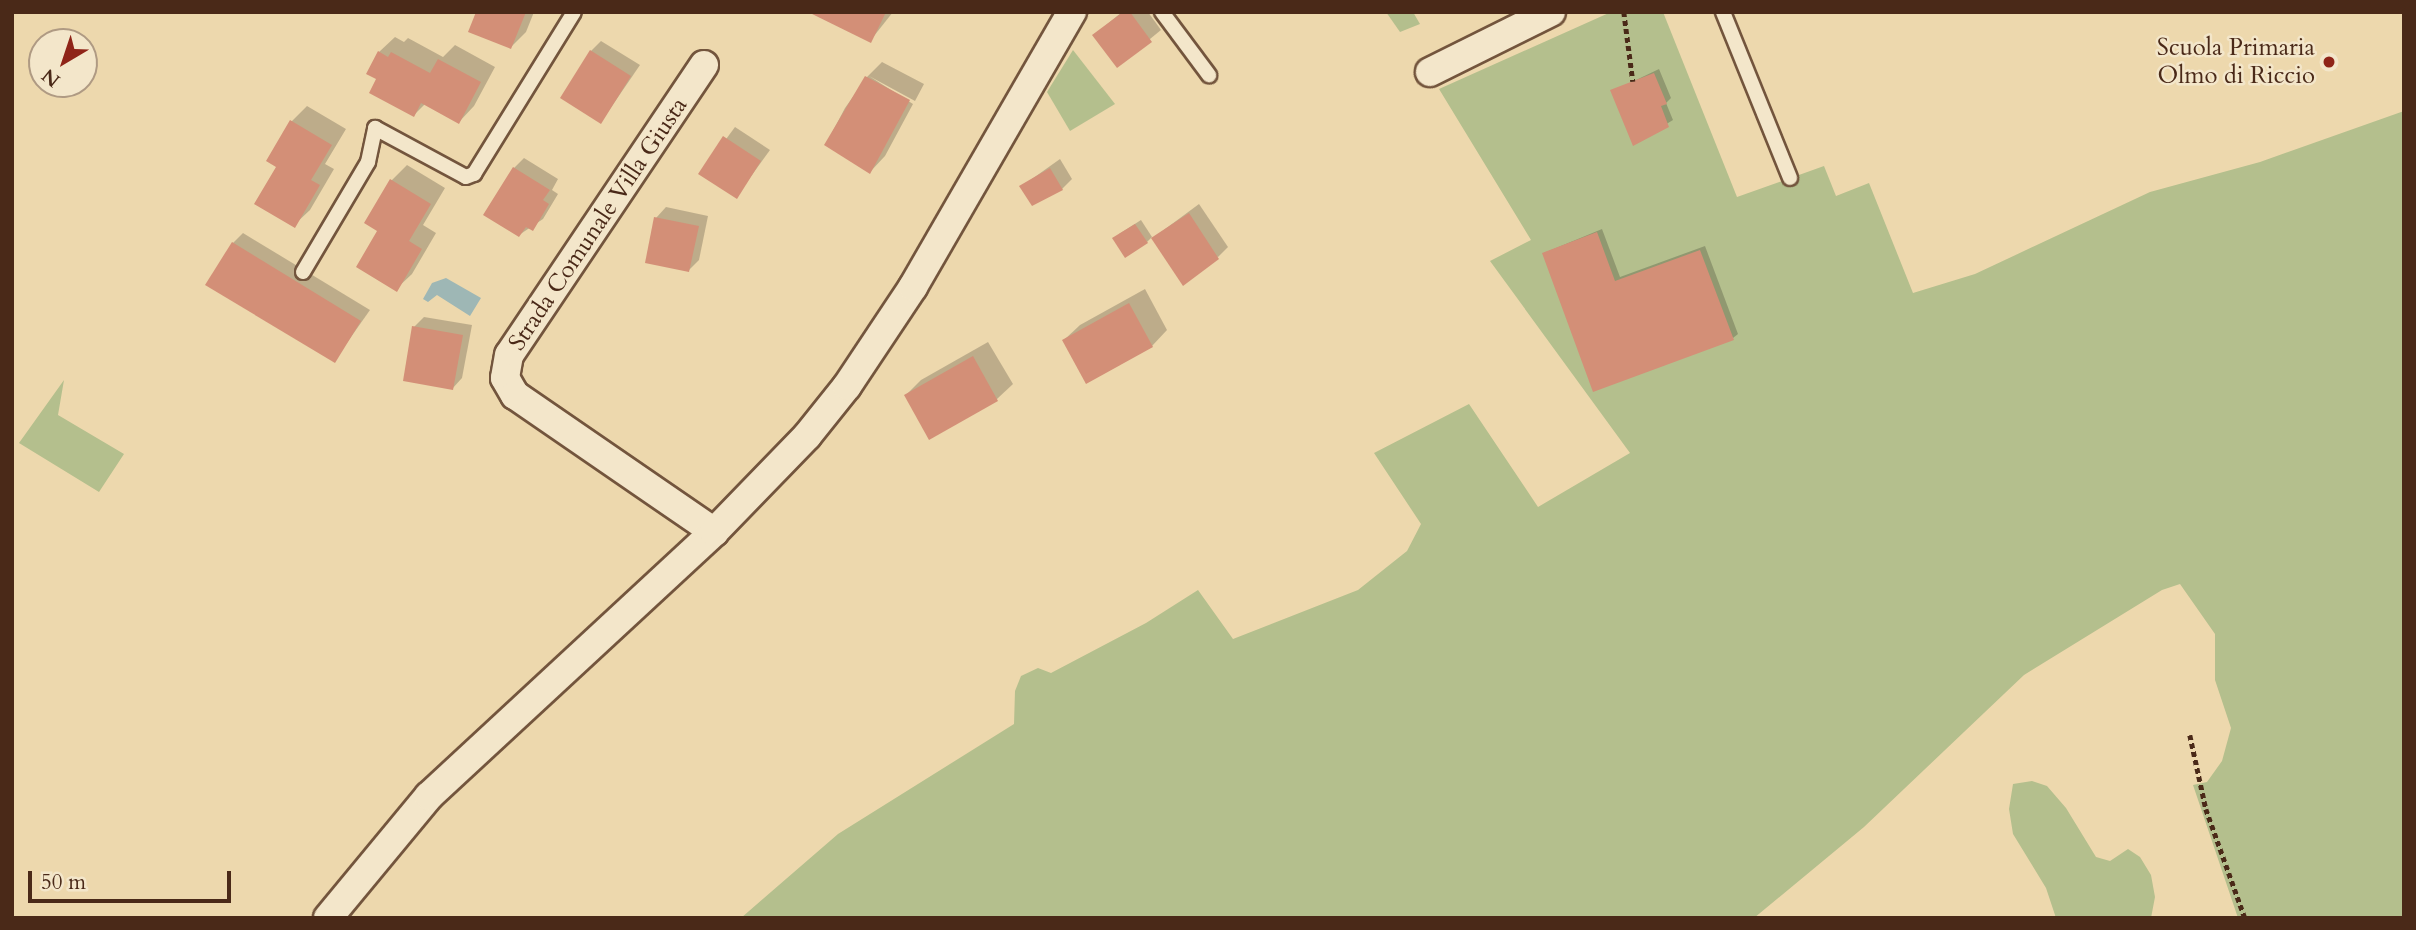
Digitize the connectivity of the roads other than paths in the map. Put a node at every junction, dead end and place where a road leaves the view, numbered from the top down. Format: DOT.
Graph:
graph roads {
  1 [pos="574,12"];
  2 [pos="1072,12"];
  3 [pos="1162,12"];
  4 [pos="1551,12"];
  5 [pos="1723,12"];
  6 [pos="704,65"];
  7 [pos="1430,72"];
  8 [pos="1209,75"];
  9 [pos="1790,178"];
  10 [pos="303,272"];
  11 [pos="715,532"];
  12 [pos="328,918"];
  1 -- 10 [label="lane"];
  2 -- 11 [label="street"];
  3 -- 8 [label="lane"];
  4 -- 7 [label="street"];
  5 -- 9 [label="lane"];
  6 -- 11 [label="street, Strada Comunale Villa Giusta"];
  11 -- 12 [label="street"];
}
